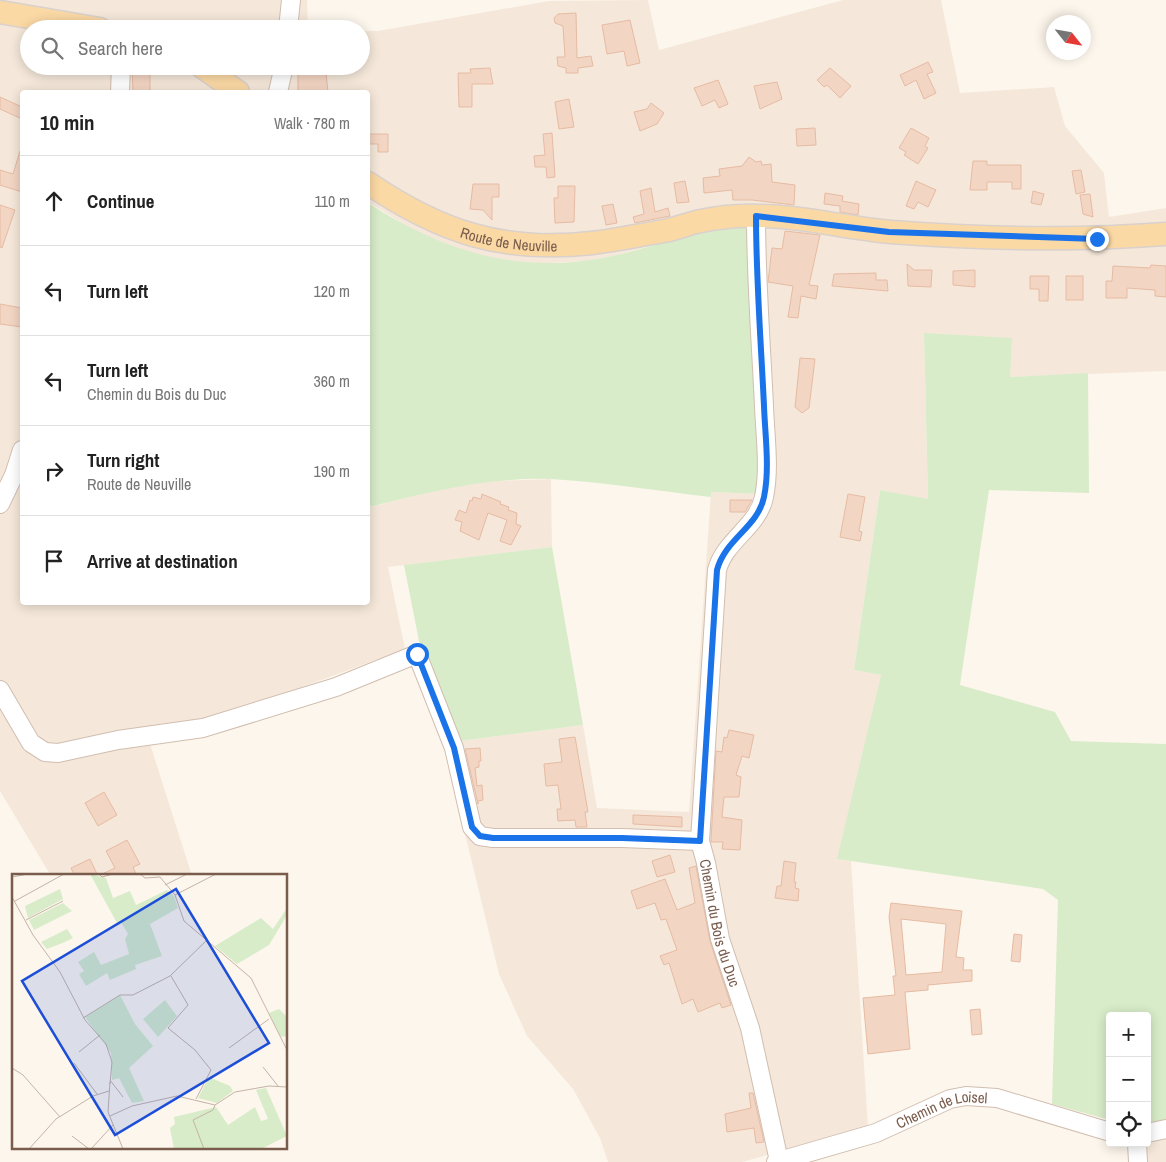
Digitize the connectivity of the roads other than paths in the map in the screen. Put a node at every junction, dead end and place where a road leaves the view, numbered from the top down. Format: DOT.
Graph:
graph roads {
  1 [pos="291,0"];
  2 [pos="0,12"];
  3 [pos="47,20"];
  4 [pos="289,20"];
  5 [pos="121,75"];
  6 [pos="214,75"];
  7 [pos="282,75"];
  8 [pos="120,90"];
  9 [pos="235,90"];
  10 [pos="278,90"];
  11 [pos="370,184"];
  12 [pos="370,195"];
  13 [pos="756,216"];
  14 [pos="663,231"];
  15 [pos="1166,234"];
  16 [pos="20,456"];
  17 [pos="0,504"];
  18 [pos="0,690"];
  19 [pos="700,841"];
  20 [pos="1166,1129"];
  21 [pos="1106,1131"];
  22 [pos="1151,1132"];
  23 [pos="1137,1147"];
  24 [pos="778,1161"];
  25 [pos="1138,1162"];
  1 -- 4 [label="street"];
  2 -- 3 [label="main road"];
  5 -- 8 [label="street"];
  6 -- 9 [label="main road"];
  7 -- 10 [label="street"];
  11 -- 14 [label="main road, Route de Neuville"];
  12 -- 14 [label="main road, Route de Neuville"];
  13 -- 14 [label="main road, Route de Neuville"];
  13 -- 15 [label="main road, Route de Neuville"];
  13 -- 19 [label="street, Chemin du Bois du Duc"];
  16 -- 17 [label="street"];
  18 -- 19 [label="street"];
  19 -- 24 [label="street, Chemin du Bois du Duc"];
  20 -- 22 [label="street"];
  21 -- 24 [label="street, Chemin de Loisel"];
  23 -- 25 [label="street"];
}
